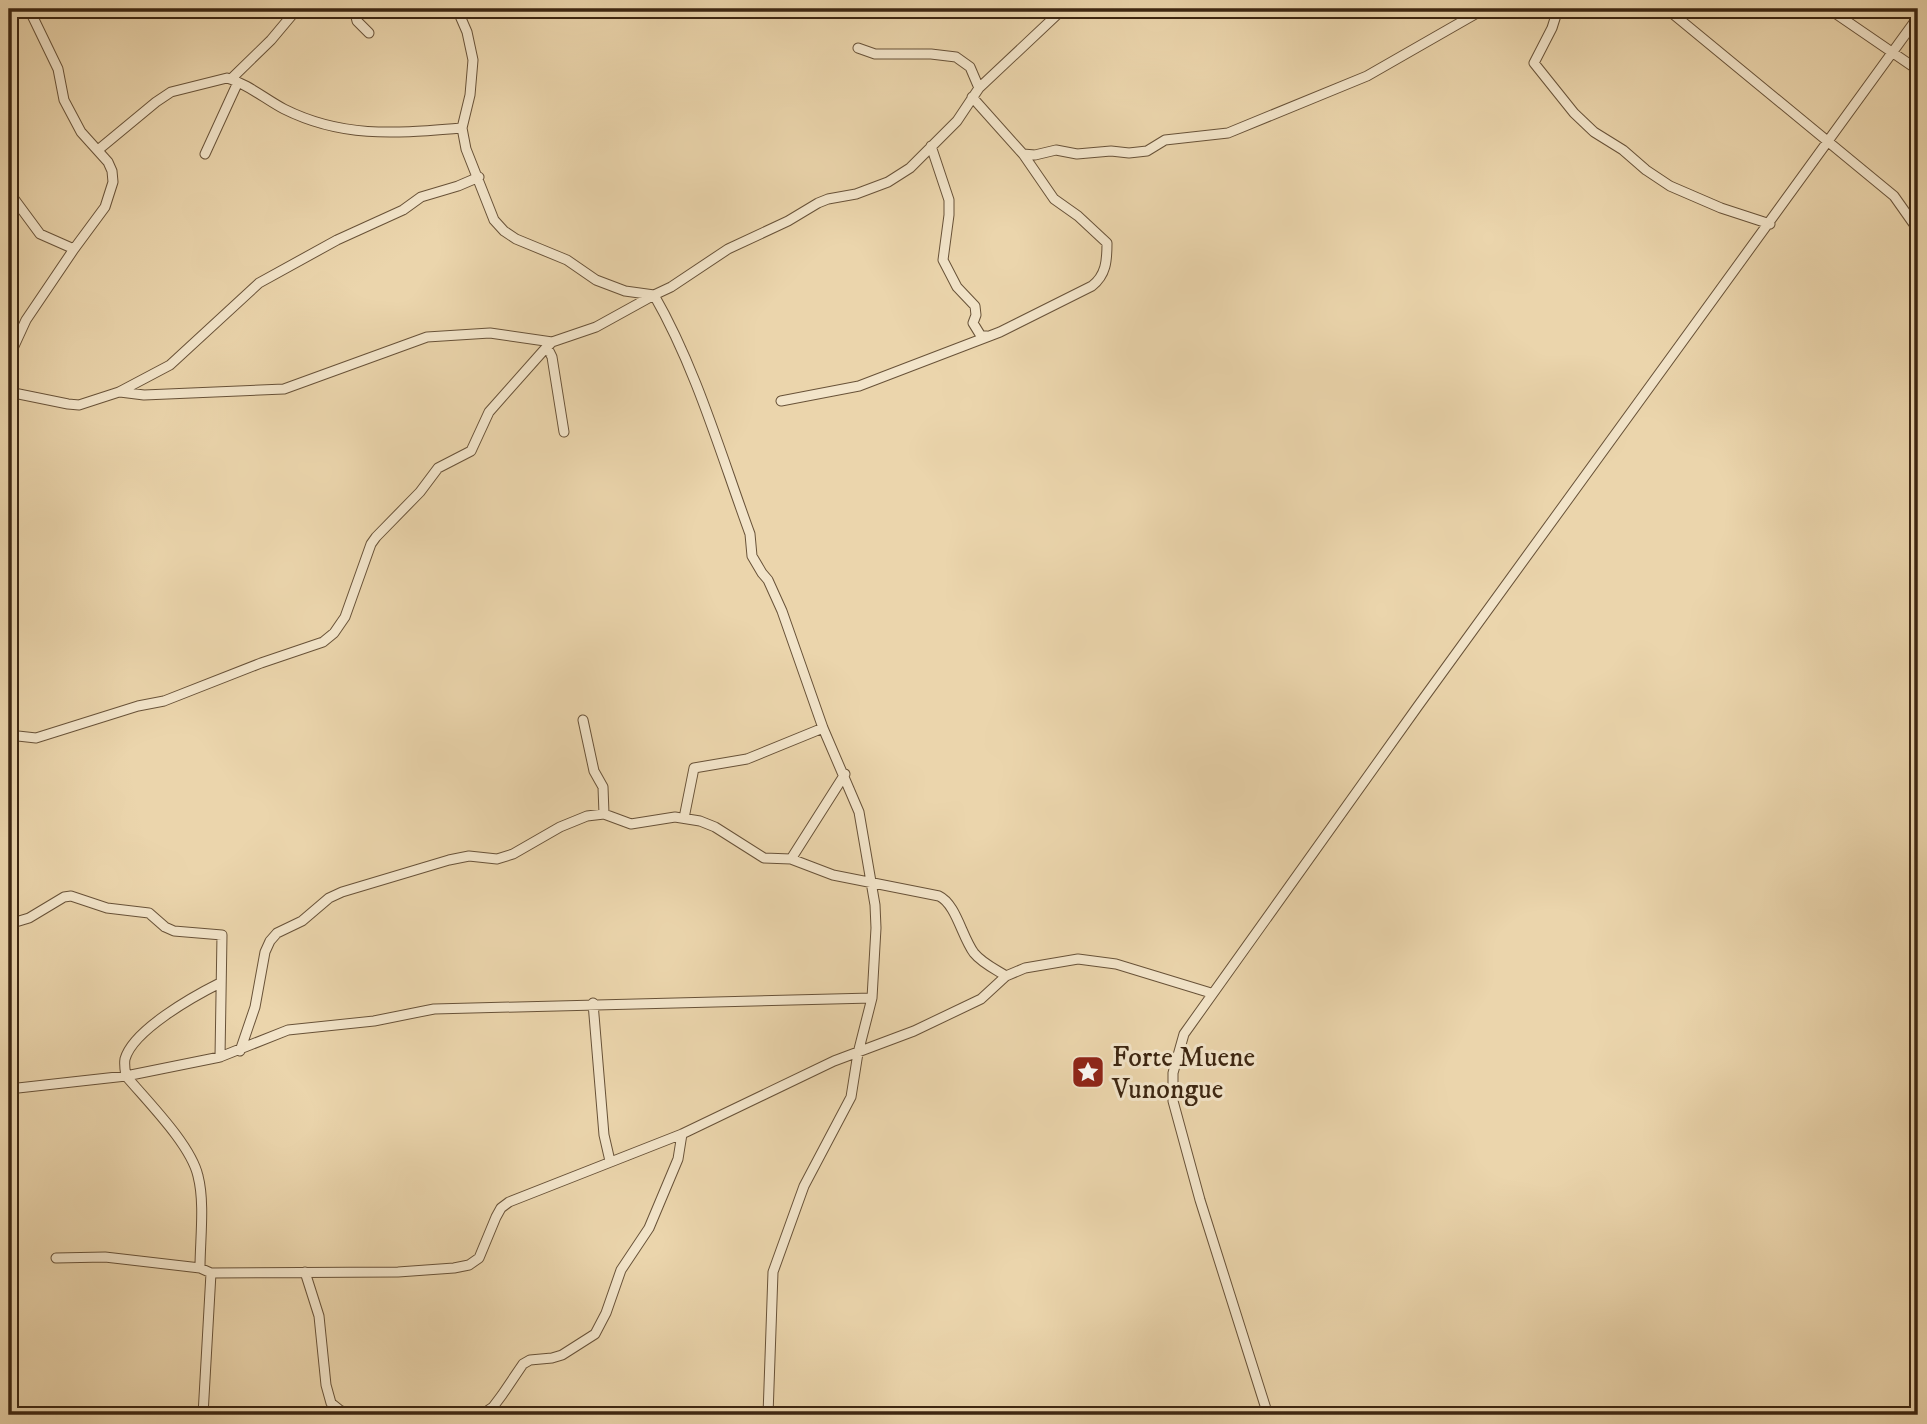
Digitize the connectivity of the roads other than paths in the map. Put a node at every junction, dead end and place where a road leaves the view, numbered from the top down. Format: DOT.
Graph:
graph roads {
  1 [pos="29,9"];
  2 [pos="297,9"];
  3 [pos="355,9"];
  4 [pos="457,9"];
  5 [pos="1484,9"];
  6 [pos="1558,9"];
  7 [pos="1667,9"];
  8 [pos="1829,9"];
  9 [pos="1059,10"];
  10 [pos="1918,17"];
  11 [pos="369,33"];
  12 [pos="858,48"];
  13 [pos="1891,53"];
  14 [pos="1918,70"];
  15 [pos="234,80"];
  16 [pos="979,88"];
  17 [pos="972,97"];
  18 [pos="462,128"];
  19 [pos="1828,141"];
  20 [pos="932,146"];
  21 [pos="98,150"];
  22 [pos="1023,154"];
  23 [pos="205,155"];
  24 [pos="479,177"];
  25 [pos="9,192"];
  26 [pos="1770,224"];
  27 [pos="1918,230"];
  28 [pos="74,249"];
  29 [pos="654,295"];
  30 [pos="987,336"];
  31 [pos="552,342"];
  32 [pos="544,350"];
  33 [pos="9,357"];
  34 [pos="9,392"];
  35 [pos="119,392"];
  36 [pos="781,401"];
  37 [pos="564,432"];
  38 [pos="583,720"];
  39 [pos="823,729"];
  40 [pos="9,735"];
  41 [pos="845,774"];
  42 [pos="604,814"];
  43 [pos="684,818"];
  44 [pos="791,859"];
  45 [pos="872,883"];
  46 [pos="9,925"];
  47 [pos="1006,976"];
  48 [pos="220,983"];
  49 [pos="1211,993"];
  50 [pos="872,999"];
  51 [pos="593,1003"];
  52 [pos="240,1051"];
  53 [pos="858,1053"];
  54 [pos="220,1057"];
  55 [pos="126,1076"];
  56 [pos="9,1089"];
  57 [pos="682,1134"];
  58 [pos="610,1161"];
  59 [pos="56,1258"];
  60 [pos="200,1268"];
  61 [pos="305,1272"];
  62 [pos="211,1273"];
  63 [pos="203,1415"];
  64 [pos="360,1415"];
  65 [pos="481,1415"];
  66 [pos="768,1415"];
  67 [pos="1268,1415"];
  1 -- 21 [label="street"];
  2 -- 15 [label="street"];
  3 -- 11 [label="street"];
  4 -- 18 [label="street"];
  5 -- 22 [label="street"];
  6 -- 26 [label="street"];
  7 -- 19 [label="street"];
  8 -- 13 [label="street"];
  9 -- 16 [label="street"];
  10 -- 13 [label="street"];
  12 -- 16 [label="street"];
  13 -- 14 [label="street"];
  13 -- 19 [label="street"];
  15 -- 18 [label="street"];
  15 -- 21 [label="street"];
  15 -- 23 [label="street"];
  16 -- 17 [label="street"];
  17 -- 20 [label="street"];
  17 -- 22 [label="street"];
  18 -- 24 [label="street"];
  19 -- 26 [label="street"];
  19 -- 27 [label="street"];
  20 -- 29 [label="street"];
  20 -- 30 [label="street"];
  21 -- 28 [label="street"];
  22 -- 30 [label="street"];
  24 -- 29 [label="street"];
  24 -- 35 [label="street"];
  25 -- 28 [label="street"];
  26 -- 49 [label="street"];
  28 -- 33 [label="street"];
  29 -- 31 [label="street"];
  29 -- 39 [label="street"];
  30 -- 36 [label="street"];
  31 -- 32 [label="street"];
  31 -- 35 [label="street"];
  32 -- 37 [label="street"];
  32 -- 40 [label="street"];
  34 -- 35 [label="street"];
  38 -- 42 [label="street"];
  39 -- 41 [label="street"];
  39 -- 43 [label="street"];
  41 -- 44 [label="street"];
  41 -- 45 [label="street"];
  42 -- 43 [label="street"];
  42 -- 52 [label="street"];
  43 -- 44 [label="street"];
  44 -- 45 [label="street"];
  45 -- 47 [label="street"];
  45 -- 50 [label="street"];
  46 -- 48 [label="street"];
  47 -- 49 [label="street"];
  47 -- 53 [label="street"];
  48 -- 54 [label="street"];
  48 -- 55 [label="street"];
  49 -- 67 [label="street"];
  50 -- 51 [label="street"];
  50 -- 53 [label="street"];
  51 -- 52 [label="street"];
  51 -- 58 [label="street"];
  52 -- 54 [label="street"];
  53 -- 57 [label="street"];
  53 -- 66 [label="street"];
  54 -- 55 [label="street"];
  55 -- 56 [label="street"];
  55 -- 60 [label="street"];
  57 -- 58 [label="street"];
  57 -- 65 [label="street"];
  58 -- 61 [label="street"];
  59 -- 60 [label="street"];
  60 -- 62 [label="street"];
  61 -- 62 [label="street"];
  61 -- 64 [label="street"];
  62 -- 63 [label="street"];
}
